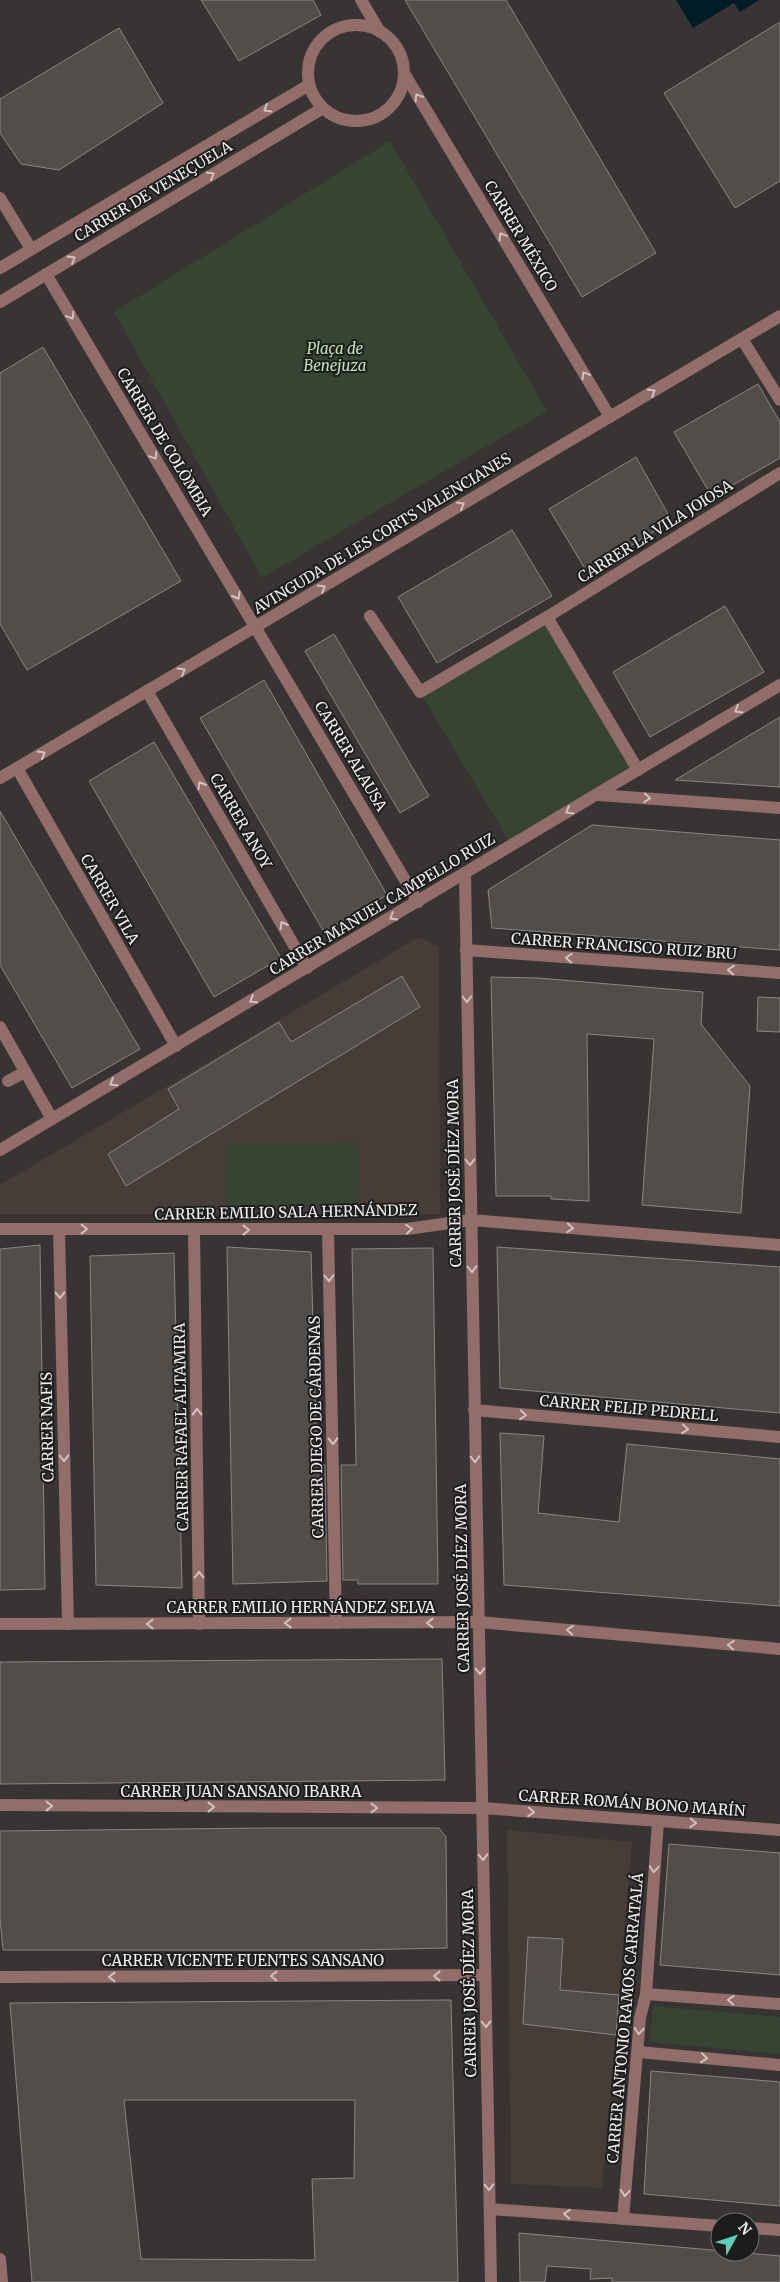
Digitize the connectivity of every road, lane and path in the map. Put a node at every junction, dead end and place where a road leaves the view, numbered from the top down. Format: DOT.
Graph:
graph roads {
  1 [pos="361,0"];
  2 [pos="380,32"];
  3 [pos="404,73"];
  4 [pos="309,84"];
  5 [pos="323,108"];
  6 [pos="0,198"];
  7 [pos="31,249"];
  8 [pos="0,268"];
  9 [pos="46,274"];
  10 [pos="0,302"];
  11 [pos="780,316"];
  12 [pos="742,339"];
  13 [pos="780,400"];
  14 [pos="610,417"];
  15 [pos="780,472"];
  16 [pos="370,616"];
  17 [pos="547,617"];
  18 [pos="255,627"];
  19 [pos="780,685"];
  20 [pos="147,691"];
  21 [pos="17,768"];
  22 [pos="638,770"];
  23 [pos="0,778"];
  24 [pos="598,795"];
  25 [pos="780,808"];
  26 [pos="465,874"];
  27 [pos="418,902"];
  28 [pos="466,950"];
  29 [pos="307,968"];
  30 [pos="780,973"];
  31 [pos="0,1026"];
  32 [pos="176,1046"];
  33 [pos="25,1072"];
  34 [pos="8,1081"];
  35 [pos="52,1119"];
  36 [pos="0,1150"];
  37 [pos="471,1220"];
  38 [pos="0,1229"];
  39 [pos="59,1229"];
  40 [pos="194,1230"];
  41 [pos="328,1230"];
  42 [pos="780,1245"];
  43 [pos="474,1410"];
  44 [pos="780,1437"];
  45 [pos="479,1622"];
  46 [pos="336,1623"];
  47 [pos="0,1624"];
  48 [pos="68,1624"];
  49 [pos="199,1624"];
  50 [pos="780,1649"];
  51 [pos="0,1805"];
  52 [pos="482,1808"];
  53 [pos="658,1821"];
  54 [pos="780,1830"];
  55 [pos="486,1976"];
  56 [pos="0,1977"];
  57 [pos="646,1994"];
  58 [pos="780,2004"];
  59 [pos="638,2052"];
  60 [pos="780,2065"];
  61 [pos="490,2209"];
  62 [pos="623,2219"];
  63 [pos="710,2225"];
  64 [pos="760,2229"];
  65 [pos="780,2230"];
  66 [pos="0,2259"];
  67 [pos="2,2282"];
  68 [pos="491,2282"];
  1 -- 2 [label="street"];
  2 -- 3 [label="street"];
  2 -- 4 [label="street"];
  3 -- 5 [label="street"];
  14 -- 3 [label="street, CARRER MÉXICO, one-way"];
  4 -- 5 [label="street"];
  4 -- 7 [label="street, CARRER DE VENEÇUELA, one-way"];
  9 -- 5 [label="street, CARRER DE VENEÇUELA, one-way"];
  6 -- 7 [label="street"];
  7 -- 8 [label="street, CARRER DE VENEÇUELA"];
  9 -- 10 [label="street, CARRER DE VENEÇUELA"];
  9 -- 18 [label="street, CARRER DE COLÒMBIA, one-way"];
  11 -- 12 [label="street, AVINGUDA DE LES CORTS VALENCIANES"];
  12 -- 13 [label="street"];
  14 -- 12 [label="street, AVINGUDA DE LES CORTS VALENCIANES, one-way"];
  18 -- 14 [label="street, AVINGUDA DE LES CORTS VALENCIANES, one-way"];
  15 -- 17 [label="street, CARRER LA VILA JOIOSA"];
  16 -- 17 [label="street, CARRER LA VILA JOIOSA"];
  17 -- 22 [label="street"];
  20 -- 18 [label="street, AVINGUDA DE LES CORTS VALENCIANES, one-way"];
  18 -- 27 [label="street, CARRER ALAUSA"];
  19 -- 22 [label="street, CARRER MANUEL CAMPELLO RUIZ, one-way"];
  21 -- 20 [label="street, AVINGUDA DE LES CORTS VALENCIANES, one-way"];
  29 -- 20 [label="street, CARRER ANOY, one-way"];
  21 -- 23 [label="street, AVINGUDA DE LES CORTS VALENCIANES"];
  21 -- 32 [label="street, CARRER VILA"];
  22 -- 24 [label="street, CARRER MANUEL CAMPELLO RUIZ"];
  24 -- 25 [label="street, one-way"];
  24 -- 26 [label="street, CARRER MANUEL CAMPELLO RUIZ, one-way"];
  26 -- 27 [label="street, CARRER MANUEL CAMPELLO RUIZ"];
  26 -- 28 [label="street, CARRER JOSÉ DÍEZ MORA"];
  27 -- 29 [label="street, CARRER MANUEL CAMPELLO RUIZ, one-way"];
  30 -- 28 [label="street, CARRER FRANCISCO RUIZ BRU, one-way"];
  28 -- 37 [label="street, CARRER JOSÉ DÍEZ MORA, one-way"];
  29 -- 32 [label="street, CARRER MANUEL CAMPELLO RUIZ, one-way"];
  31 -- 33 [label="street"];
  32 -- 35 [label="street, CARRER MANUEL CAMPELLO RUIZ, one-way"];
  33 -- 34 [label="street"];
  33 -- 35 [label="street"];
  35 -- 36 [label="street, CARRER MANUEL CAMPELLO RUIZ"];
  41 -- 37 [label="street, CARRER EMILIO SALA HERNÁNDEZ, one-way"];
  37 -- 42 [label="street, CARRER EMILIO SALA HERNÁNDEZ, one-way"];
  37 -- 43 [label="street, CARRER JOSÉ DÍEZ MORA, one-way"];
  38 -- 39 [label="street, CARRER EMILIO SALA HERNÁNDEZ"];
  39 -- 40 [label="street, CARRER EMILIO SALA HERNÁNDEZ, one-way"];
  39 -- 48 [label="street, CARRER NAFIS, one-way"];
  40 -- 41 [label="street, CARRER EMILIO SALA HERNÁNDEZ, one-way"];
  49 -- 40 [label="street, CARRER RAFAEL ALTAMIRA, one-way"];
  41 -- 46 [label="street, CARRER DIEGO DE CÁRDENAS, one-way"];
  43 -- 44 [label="street, CARRER FELIP PEDRELL, one-way"];
  43 -- 45 [label="street, CARRER JOSÉ DÍEZ MORA, one-way"];
  45 -- 46 [label="street, CARRER EMILIO HERNÁNDEZ SELVA, one-way"];
  50 -- 45 [label="street, CARRER EMILIO HERNÁNDEZ SELVA, one-way"];
  45 -- 52 [label="street, CARRER JOSÉ DÍEZ MORA, one-way"];
  46 -- 49 [label="street, CARRER EMILIO HERNÁNDEZ SELVA, one-way"];
  47 -- 48 [label="street, CARRER EMILIO HERNÁNDEZ SELVA"];
  49 -- 48 [label="street, CARRER EMILIO HERNÁNDEZ SELVA, one-way"];
  51 -- 52 [label="street, CARRER JUAN SANSANO IBARRA, one-way"];
  52 -- 53 [label="street, CARRER ROMÁN BONO MARÍN, one-way"];
  52 -- 55 [label="street, CARRER JOSÉ DÍEZ MORA, one-way"];
  53 -- 54 [label="street, CARRER ROMÁN BONO MARÍN, one-way"];
  53 -- 57 [label="street, CARRER ANTONIO RAMOS CARRATALÁ, one-way"];
  55 -- 56 [label="street, CARRER VICENTE FUENTES SANSANO, one-way"];
  55 -- 61 [label="street, CARRER JOSÉ DÍEZ MORA, one-way"];
  58 -- 57 [label="street, one-way"];
  57 -- 59 [label="street, CARRER ANTONIO RAMOS CARRATALÁ, one-way"];
  59 -- 60 [label="street, one-way"];
  59 -- 62 [label="street, CARRER ANTONIO RAMOS CARRATALÁ, one-way"];
  62 -- 61 [label="street, one-way"];
  61 -- 68 [label="street, CARRER JOSÉ DÍEZ MORA"];
  62 -- 63 [label="street"];
  64 -- 65 [label="street"];
  66 -- 67 [label="street"];
}
